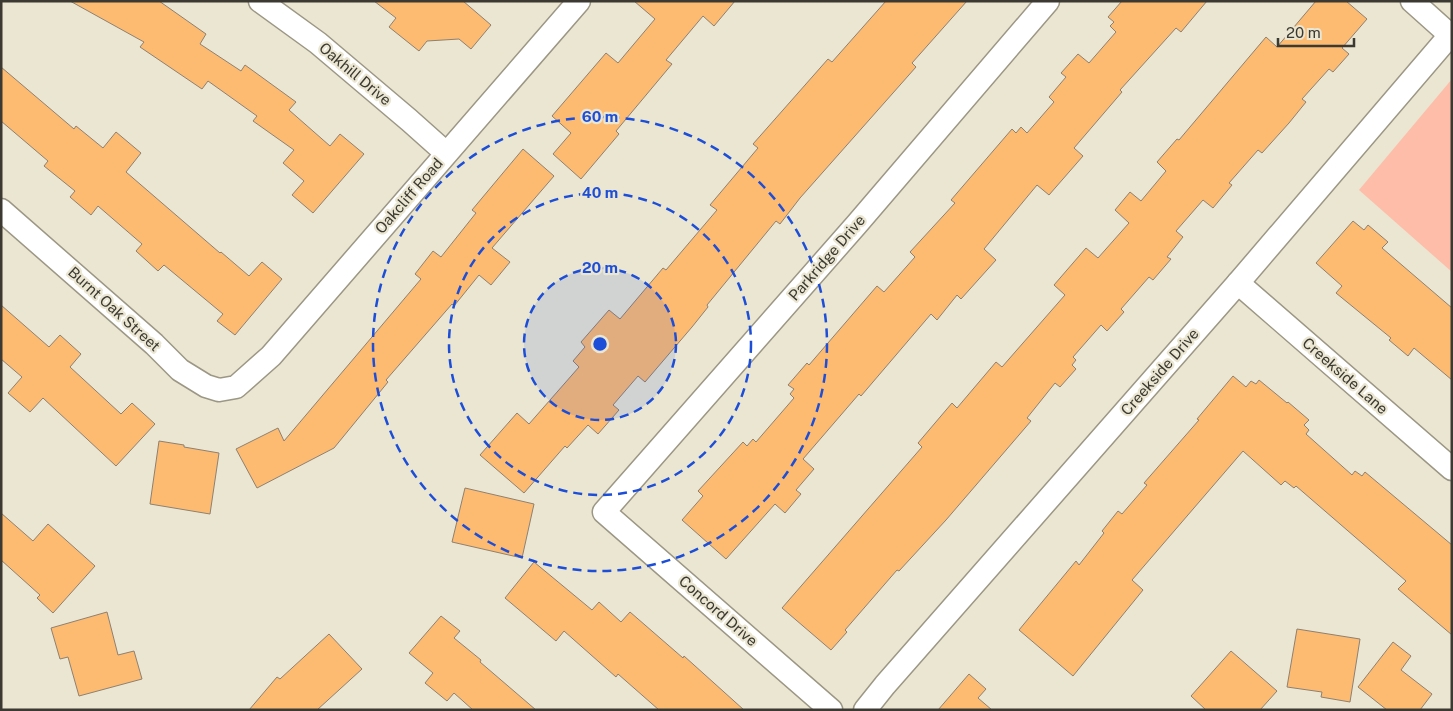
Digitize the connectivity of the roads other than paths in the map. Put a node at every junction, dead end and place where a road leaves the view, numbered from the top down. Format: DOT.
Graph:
graph roads {
  1 [pos="260,1"];
  2 [pos="579,1"];
  3 [pos="1048,1"];
  4 [pos="1412,1"];
  5 [pos="1451,34"];
  6 [pos="446,153"];
  7 [pos="1,210"];
  8 [pos="1238,283"];
  9 [pos="236,387"];
  10 [pos="1452,469"];
  11 [pos="604,512"];
  12 [pos="831,710"];
  13 [pos="865,710"];
  1 -- 6 [label="street, Oakhill Drive"];
  2 -- 6 [label="street, Oakcliff Road"];
  3 -- 11 [label="street, Parkridge Drive"];
  4 -- 5 [label="street"];
  5 -- 8 [label="street, Creekside Drive"];
  6 -- 9 [label="street, Oakcliff Road"];
  7 -- 9 [label="street, Burnt Oak Street"];
  8 -- 10 [label="street, Creekside Lane"];
  8 -- 13 [label="street, Creekside Drive"];
  11 -- 12 [label="street, Concord Drive"];
}
